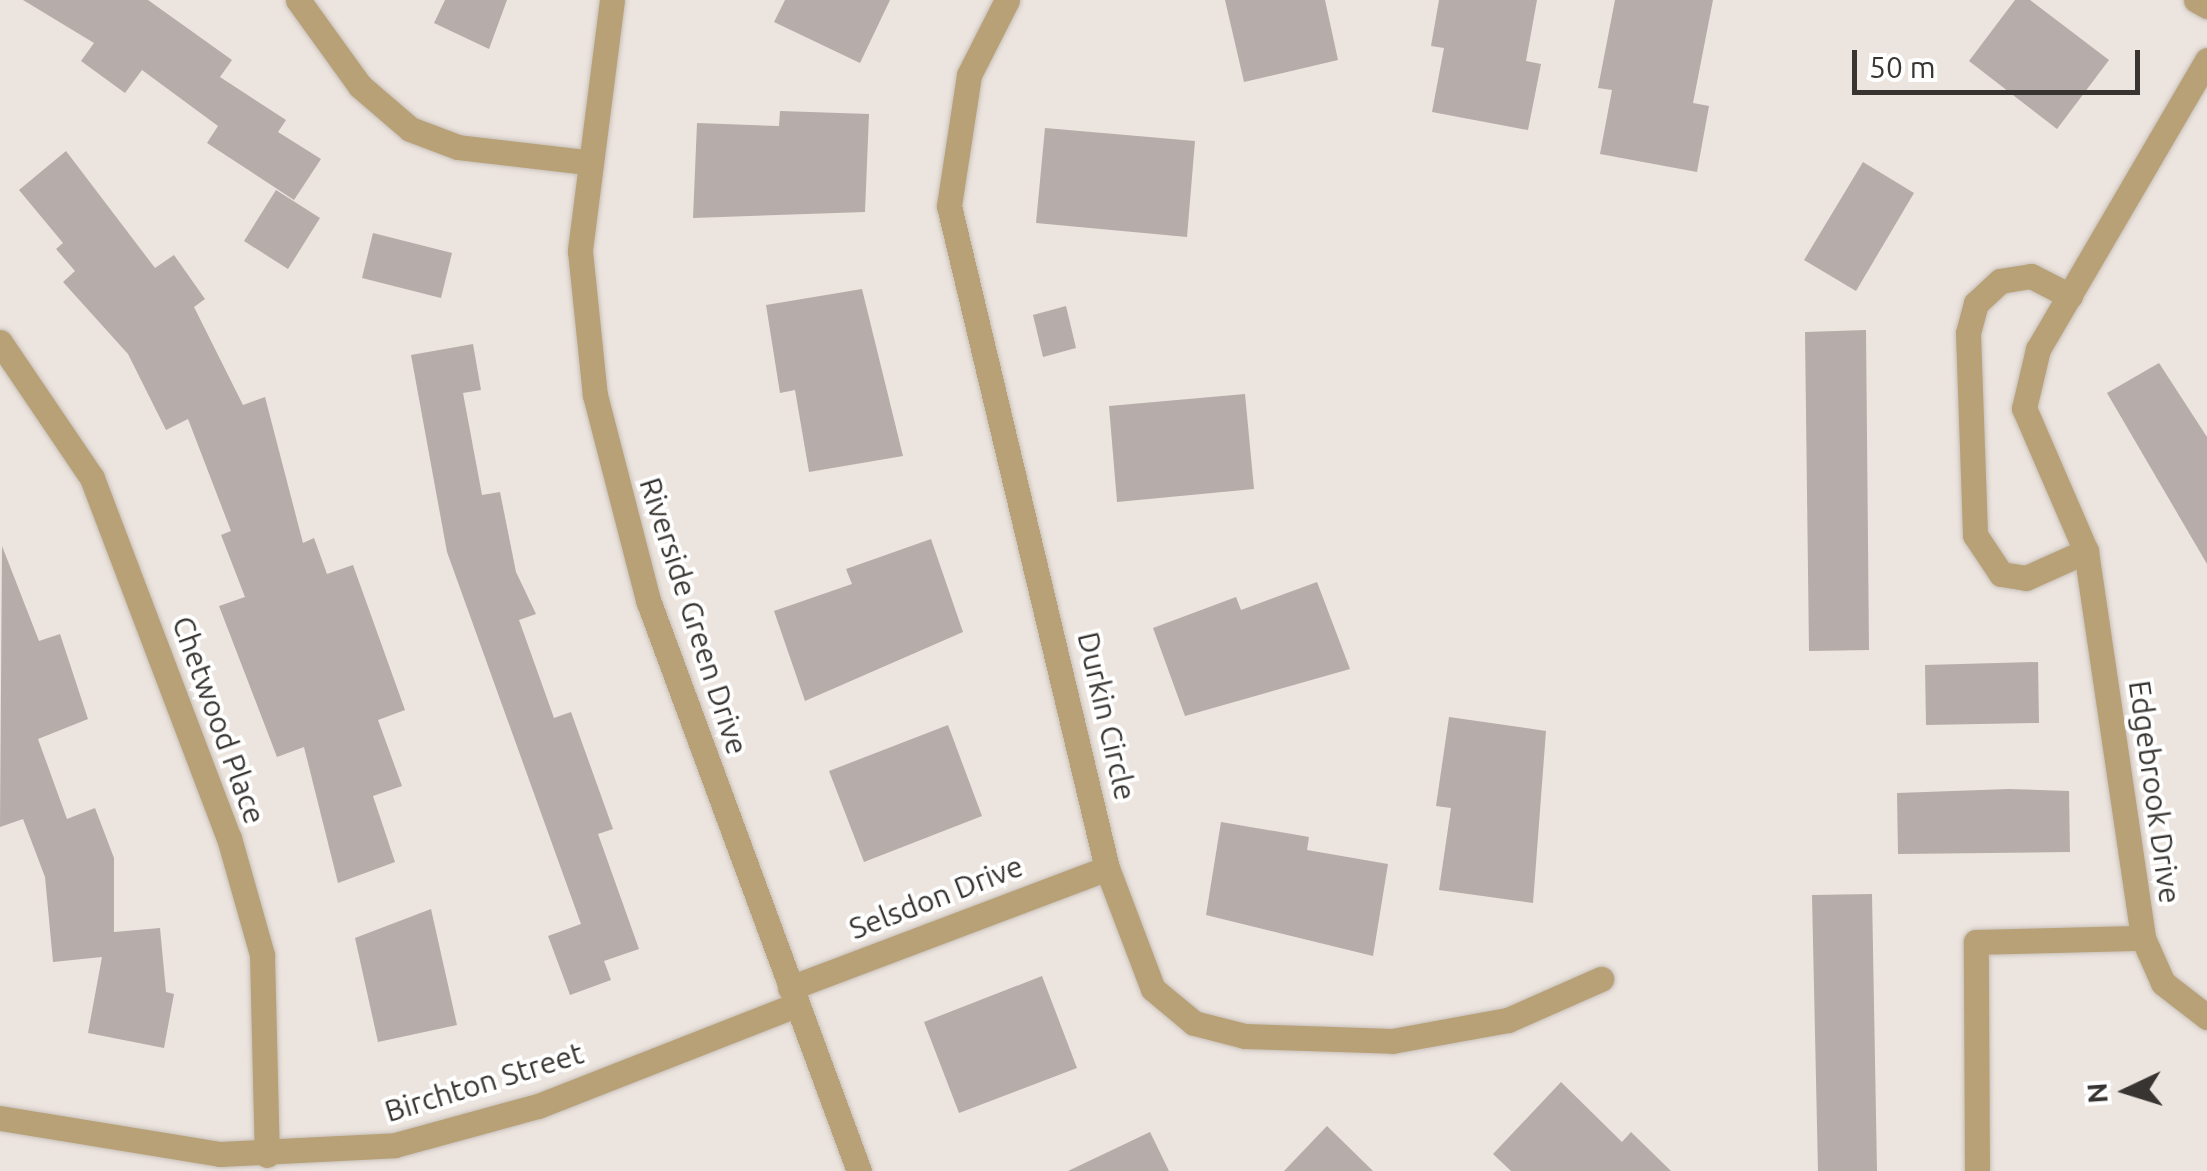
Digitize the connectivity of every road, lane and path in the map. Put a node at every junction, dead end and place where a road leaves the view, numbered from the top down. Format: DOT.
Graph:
graph roads {
  1 [pos="298,0"];
  2 [pos="612,0"];
  3 [pos="1007,0"];
  4 [pos="2196,0"];
  5 [pos="2207,6"];
  6 [pos="2207,60"];
  7 [pos="585,162"];
  8 [pos="2070,296"];
  9 [pos="0,342"];
  10 [pos="2086,551"];
  11 [pos="1107,868"];
  12 [pos="2144,938"];
  13 [pos="1600,979"];
  14 [pos="793,996"];
  15 [pos="2207,1017"];
  16 [pos="0,1118"];
  17 [pos="267,1155"];
  18 [pos="859,1171"];
  19 [pos="1977,1171"];
  1 -- 7 [label="street"];
  2 -- 7 [label="street, Riverside Green Drive"];
  3 -- 11 [label="street, Durkin Circle"];
  4 -- 5 [label="street"];
  6 -- 8 [label="street, Edgebrook Drive"];
  7 -- 14 [label="street, Riverside Green Drive"];
  8 -- 10 [label="street, Edgebrook Drive"];
  8 -- 10 [label="street"];
  9 -- 17 [label="street, Chetwood Place"];
  10 -- 12 [label="street, Edgebrook Drive"];
  11 -- 13 [label="street, Durkin Circle"];
  11 -- 14 [label="street, Selsdon Drive"];
  12 -- 15 [label="street, Edgebrook Drive"];
  12 -- 19 [label="street"];
  14 -- 17 [label="street, Birchton Street"];
  14 -- 18 [label="street, Riverside Green Drive"];
  16 -- 17 [label="street, Birchton Street"];
}
